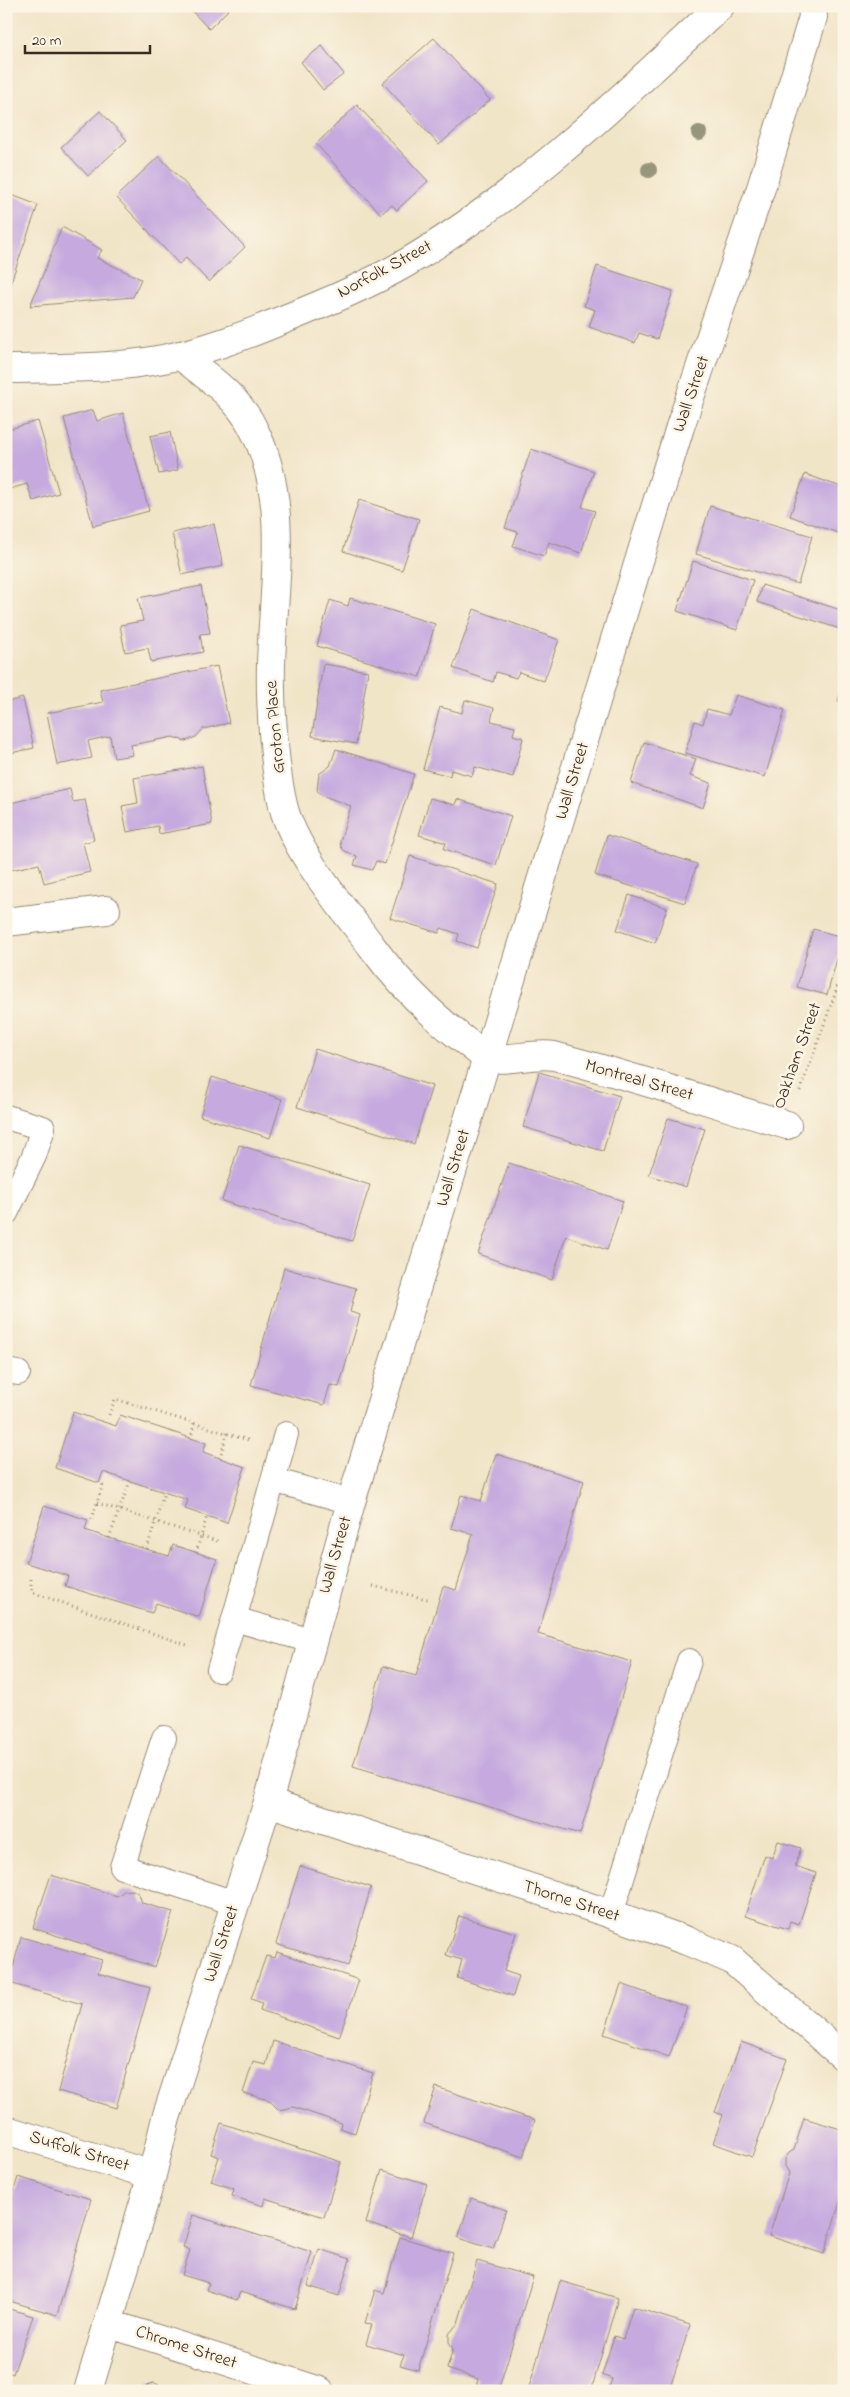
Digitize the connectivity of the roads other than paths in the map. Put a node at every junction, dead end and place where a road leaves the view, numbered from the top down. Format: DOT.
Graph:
graph roads {
  1 [pos="720,6"];
  2 [pos="812,6"];
  3 [pos="180,354"];
  4 [pos="6,369"];
  5 [pos="106,910"];
  6 [pos="6,922"];
  7 [pos="488,1058"];
  8 [pos="6,1117"];
  9 [pos="787,1125"];
  10 [pos="6,1213"];
  11 [pos="283,1442"];
  12 [pos="273,1480"];
  13 [pos="351,1502"];
  14 [pos="234,1619"];
  15 [pos="312,1641"];
  16 [pos="222,1660"];
  17 [pos="689,1661"];
  18 [pos="164,1738"];
  19 [pos="268,1802"];
  20 [pos="235,1903"];
  21 [pos="611,1914"];
  22 [pos="844,2057"];
  23 [pos="6,2130"];
  24 [pos="152,2175"];
  25 [pos="110,2324"];
  26 [pos="88,2391"];
  27 [pos="320,2391"];
  1 -- 3 [label="street, Norfolk Street"];
  2 -- 7 [label="street, Wall Street"];
  3 -- 4 [label="street, Norfolk Street"];
  3 -- 7 [label="street, Groton Place"];
  5 -- 6 [label="street"];
  7 -- 9 [label="street, Montreal Street"];
  7 -- 13 [label="street, Wall Street"];
  8 -- 10 [label="lane"];
  11 -- 12 [label="lane"];
  12 -- 13 [label="lane"];
  12 -- 14 [label="lane"];
  13 -- 15 [label="street, Wall Street"];
  14 -- 15 [label="lane"];
  14 -- 16 [label="lane"];
  15 -- 19 [label="street, Wall Street"];
  17 -- 21 [label="lane"];
  18 -- 20 [label="lane"];
  19 -- 20 [label="street, Wall Street"];
  19 -- 21 [label="street, Thorne Street"];
  20 -- 24 [label="street, Wall Street"];
  21 -- 22 [label="street, Thorne Street"];
  23 -- 24 [label="street, Suffolk Street"];
  24 -- 25 [label="street, Wall Street"];
  25 -- 26 [label="street, Wall Street"];
  25 -- 27 [label="street, Chrome Street"];
}
